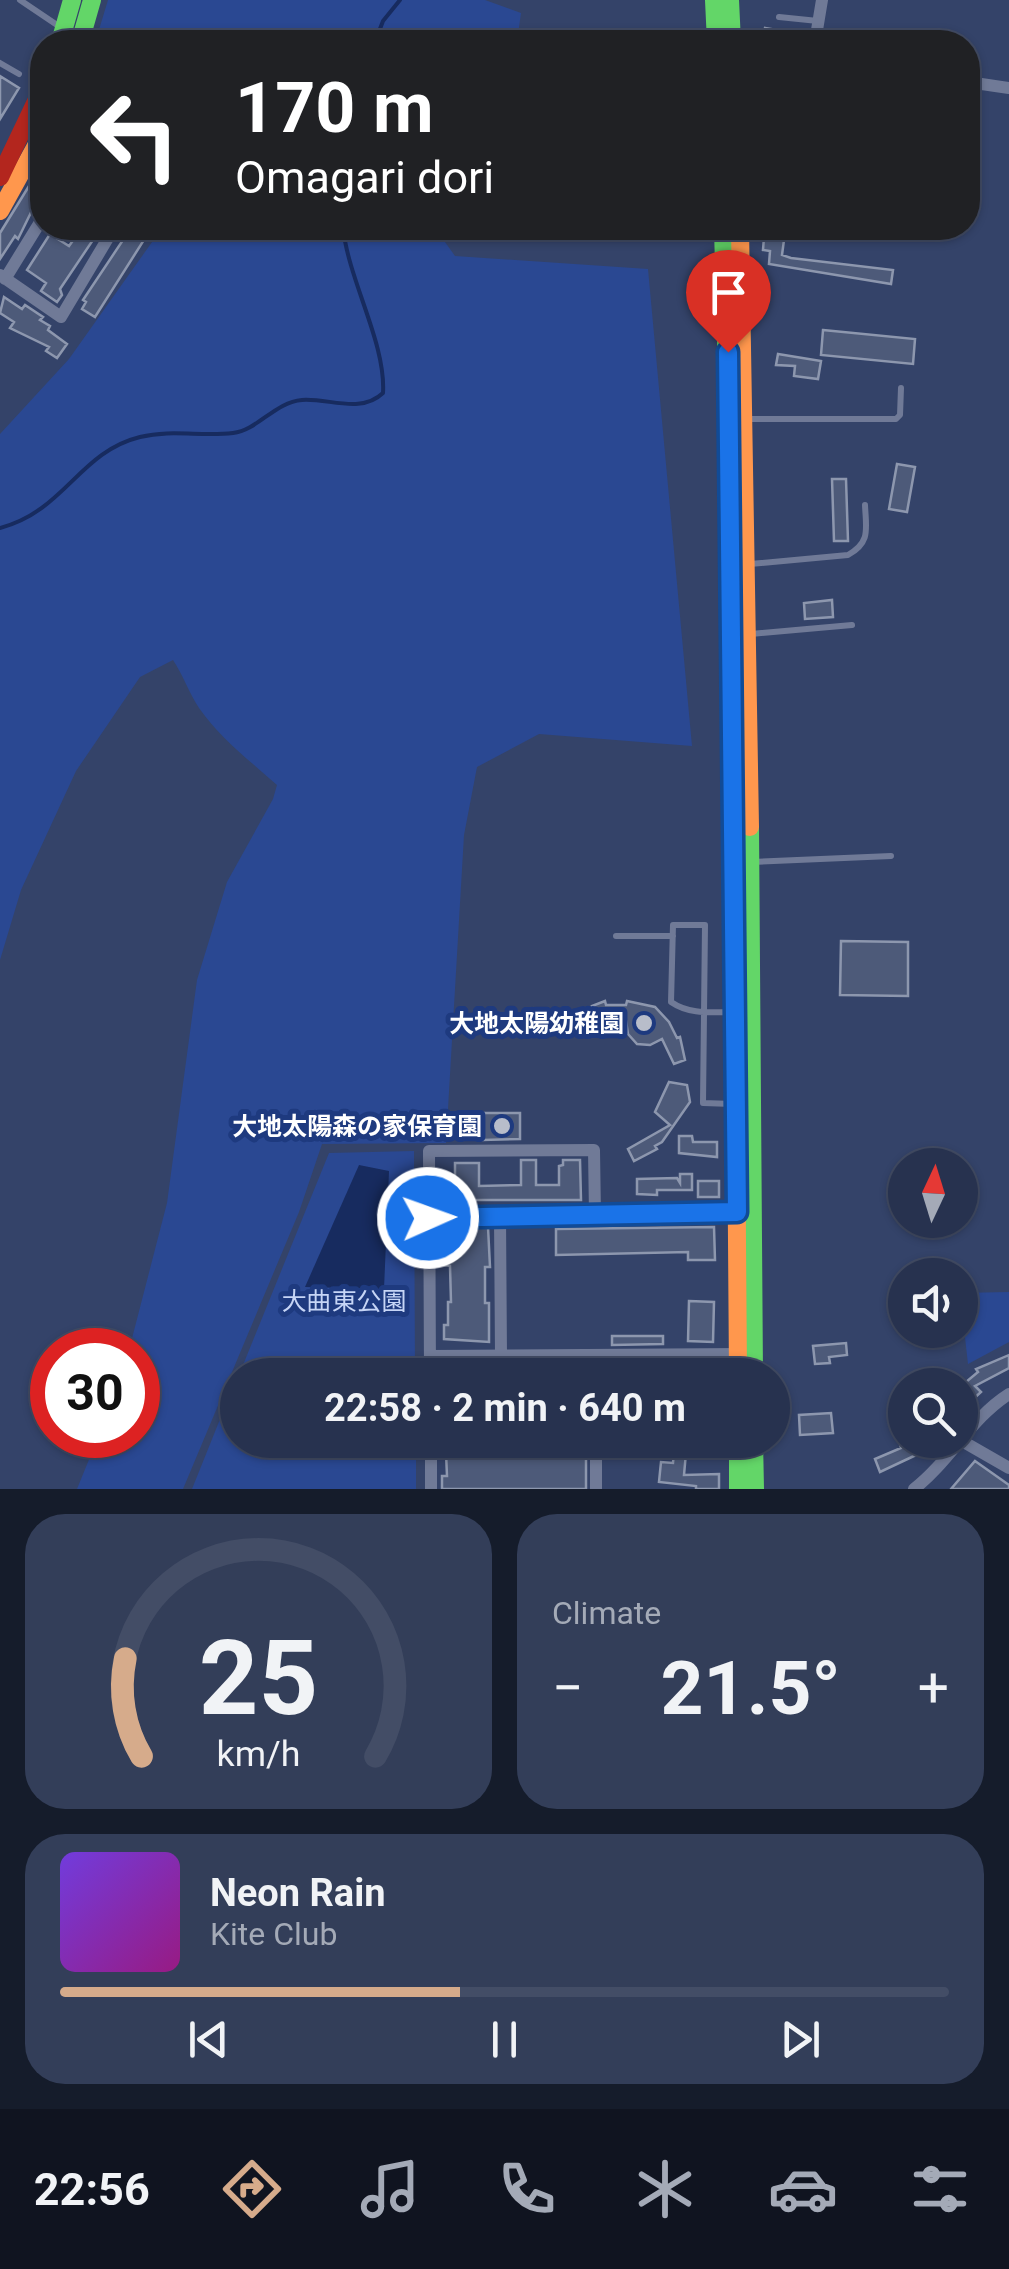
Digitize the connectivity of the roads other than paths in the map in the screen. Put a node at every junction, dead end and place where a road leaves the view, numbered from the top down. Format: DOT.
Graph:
graph roads {
  1 [pos="20,0"];
  2 [pos="72,0"];
  3 [pos="92,0"];
  4 [pos="714,0"];
  5 [pos="730,0"];
  6 [pos="822,0"];
  7 [pos="779,18"];
  8 [pos="819,21"];
  9 [pos="55,30"];
  10 [pos="64,30"];
  11 [pos="83,30"];
  12 [pos="715,30"];
  13 [pos="731,30"];
  14 [pos="817,30"];
  15 [pos="0,63"];
  16 [pos="19,74"];
  17 [pos="980,84"];
  18 [pos="1009,88"];
  19 [pos="30,114"];
  20 [pos="0,177"];
  21 [pos="30,178"];
  22 [pos="0,212"];
  23 [pos="30,237"];
  24 [pos="107,240"];
  25 [pos="723,240"];
  26 [pos="740,240"];
  27 [pos="3,277"];
  28 [pos="901,388"];
  29 [pos="746,419"];
  30 [pos="865,505"];
  31 [pos="748,564"];
  32 [pos="852,625"];
  33 [pos="749,634"];
  34 [pos="891,856"];
  35 [pos="750,862"];
  36 [pos="616,936"];
  37 [pos="674,936"];
  38 [pos="706,1012"];
  39 [pos="735,1012"];
  40 [pos="736,1104"];
  41 [pos="745,1211"];
  42 [pos="595,1215"];
  43 [pos="500,1216"];
  44 [pos="428,1218"];
  45 [pos="746,1354"];
  46 [pos="430,1356"];
  47 [pos="501,1356"];
  48 [pos="596,1356"];
  49 [pos="744,1358"];
  50 [pos="748,1358"];
  51 [pos="1009,1394"];
  52 [pos="978,1419"];
  53 [pos="978,1451"];
  54 [pos="431,1458"];
  55 [pos="596,1458"];
  56 [pos="738,1458"];
  57 [pos="754,1458"];
  58 [pos="948,1458"];
  59 [pos="1009,1468"];
  60 [pos="431,1489"];
  61 [pos="596,1489"];
  62 [pos="738,1489"];
  63 [pos="755,1489"];
  64 [pos="914,1489"];
  1 -- 9 [label="lane"];
  2 -- 10 [label="street"];
  3 -- 11 [label="street"];
  4 -- 12 [label="street"];
  5 -- 13 [label="street"];
  6 -- 8 [label="street"];
  7 -- 8 [label="lane"];
  8 -- 14 [label="street"];
  15 -- 16 [label="lane"];
  17 -- 18 [label="street"];
  19 -- 20 [label="street"];
  21 -- 22 [label="street"];
  23 -- 27 [label="street"];
  24 -- 27 [label="street"];
  25 -- 39 [label="street"];
  26 -- 29 [label="street"];
  28 -- 29 [label="lane"];
  29 -- 31 [label="street"];
  30 -- 31 [label="lane"];
  31 -- 33 [label="street"];
  32 -- 33 [label="lane"];
  33 -- 35 [label="street"];
  34 -- 35 [label="lane"];
  35 -- 41 [label="street"];
  36 -- 37 [label="lane"];
  37 -- 38 [label="lane"];
  37 -- 38 [label="lane"];
  38 -- 39 [label="lane"];
  38 -- 40 [label="lane"];
  39 -- 40 [label="street"];
  40 -- 41 [label="street"];
  41 -- 42 [label="street"];
  41 -- 45 [label="street"];
  42 -- 43 [label="street"];
  42 -- 44 [label="street"];
  43 -- 44 [label="street"];
  43 -- 47 [label="street"];
  44 -- 46 [label="street"];
  45 -- 48 [label="street"];
  45 -- 49 [label="street"];
  45 -- 50 [label="street"];
  46 -- 47 [label="street"];
  47 -- 48 [label="street"];
  51 -- 52 [label="street"];
  53 -- 59 [label="street"];
  54 -- 60 [label="street"];
  55 -- 61 [label="street"];
  56 -- 62 [label="street"];
  57 -- 63 [label="street"];
  58 -- 64 [label="street"];
}
